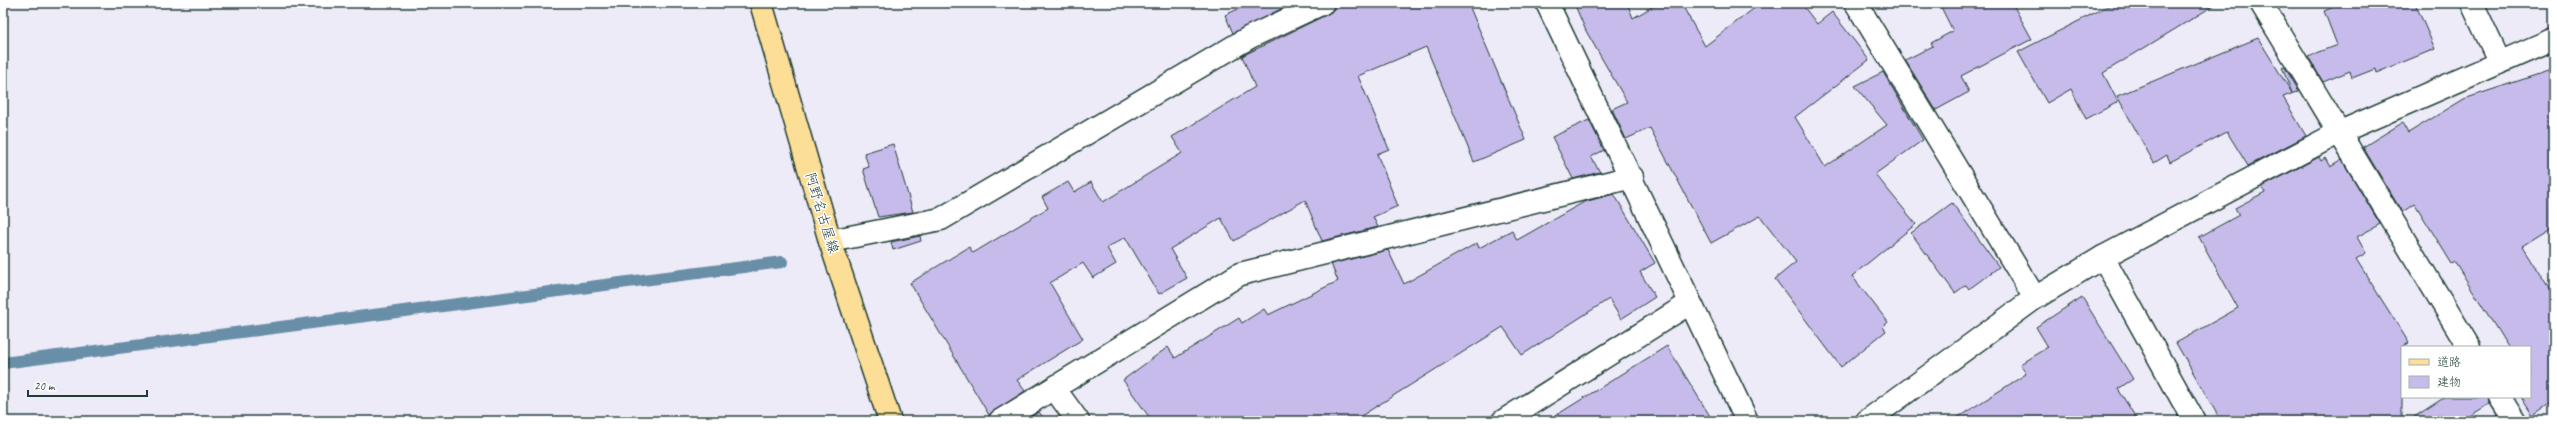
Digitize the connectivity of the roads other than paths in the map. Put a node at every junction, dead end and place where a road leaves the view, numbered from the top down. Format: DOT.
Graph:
graph roads {
  1 [pos="761,3"];
  2 [pos="1323,3"];
  3 [pos="1547,3"];
  4 [pos="1856,3"];
  5 [pos="2261,3"];
  6 [pos="2472,3"];
  7 [pos="2554,39"];
  8 [pos="2500,63"];
  9 [pos="2338,133"];
  10 [pos="1632,178"];
  11 [pos="830,241"];
  12 [pos="2103,257"];
  13 [pos="2035,298"];
  14 [pos="1690,303"];
  15 [pos="2468,346"];
  16 [pos="1054,388"];
  17 [pos="2501,398"];
  18 [pos="890,421"];
  19 [pos="1000,421"];
  20 [pos="1078,421"];
  21 [pos="1503,421"];
  22 [pos="1747,421"];
  23 [pos="1867,421"];
  24 [pos="2194,421"];
  25 [pos="2515,421"];
  1 -- 11 [label="main road, 阿野名古屋線"];
  2 -- 11 [label="street"];
  3 -- 10 [label="street"];
  4 -- 13 [label="street"];
  5 -- 9 [label="street"];
  6 -- 8 [label="street"];
  7 -- 8 [label="street"];
  8 -- 9 [label="street"];
  9 -- 12 [label="street"];
  9 -- 15 [label="street"];
  10 -- 14 [label="street"];
  10 -- 16 [label="street"];
  11 -- 18 [label="main road, 阿野名古屋線"];
  12 -- 13 [label="street"];
  12 -- 24 [label="street"];
  13 -- 23 [label="street"];
  14 -- 21 [label="street"];
  14 -- 22 [label="street"];
  16 -- 19 [label="street"];
  16 -- 20 [label="street"];
  17 -- 25 [label="street"];
}
